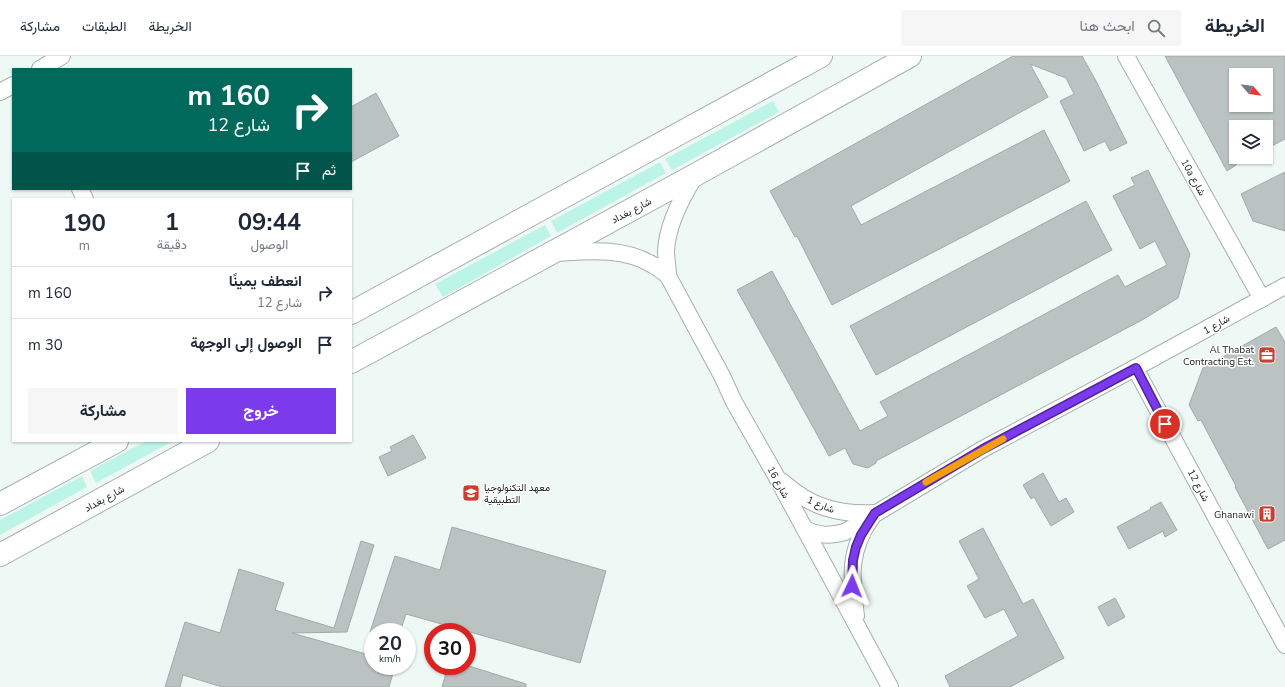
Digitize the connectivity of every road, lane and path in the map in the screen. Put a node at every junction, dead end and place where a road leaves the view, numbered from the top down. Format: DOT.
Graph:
graph roads {
  1 [pos="62,56"];
  2 [pos="821,56"];
  3 [pos="910,56"];
  4 [pos="1126,56"];
  5 [pos="42,68"];
  6 [pos="12,86"];
  7 [pos="0,92"];
  8 [pos="695,175"];
  9 [pos="553,253"];
  10 [pos="668,276"];
  11 [pos="1285,286"];
  12 [pos="1262,299"];
  13 [pos="352,312"];
  14 [pos="352,361"];
  15 [pos="1136,368"];
  16 [pos="114,442"];
  17 [pos="206,442"];
  18 [pos="775,474"];
  19 [pos="0,504"];
  20 [pos="875,513"];
  21 [pos="805,529"];
  22 [pos="0,555"];
  23 [pos="858,627"];
  24 [pos="1285,644"];
  25 [pos="890,687"];
  1 -- 5 [label="street"];
  2 -- 13 [label="main road"];
  3 -- 8 [label="main road, شارع بغداد"];
  4 -- 12 [label="street, 10a شارع"];
  6 -- 7 [label="street"];
  8 -- 9 [label="main road, شارع بغداد"];
  8 -- 10 [label="street, شارع 16"];
  9 -- 10 [label="street, شارع 16"];
  9 -- 14 [label="main road, شارع بغداد"];
  10 -- 18 [label="street, شارع 16"];
  11 -- 12 [label="street, شارع 1"];
  12 -- 15 [label="street, شارع 1"];
  15 -- 20 [label="street, شارع 1"];
  15 -- 24 [label="street, شارع 12"];
  16 -- 19 [label="main road"];
  17 -- 22 [label="main road, شارع بغداد"];
  18 -- 20 [label="street, شارع 1"];
  18 -- 21 [label="street, شارع 16"];
  20 -- 21 [label="street, شارع 1"];
  20 -- 23 [label="street, شارع 1"];
  21 -- 23 [label="street, شارع 16"];
  23 -- 25 [label="street, شارع 16"];
}
